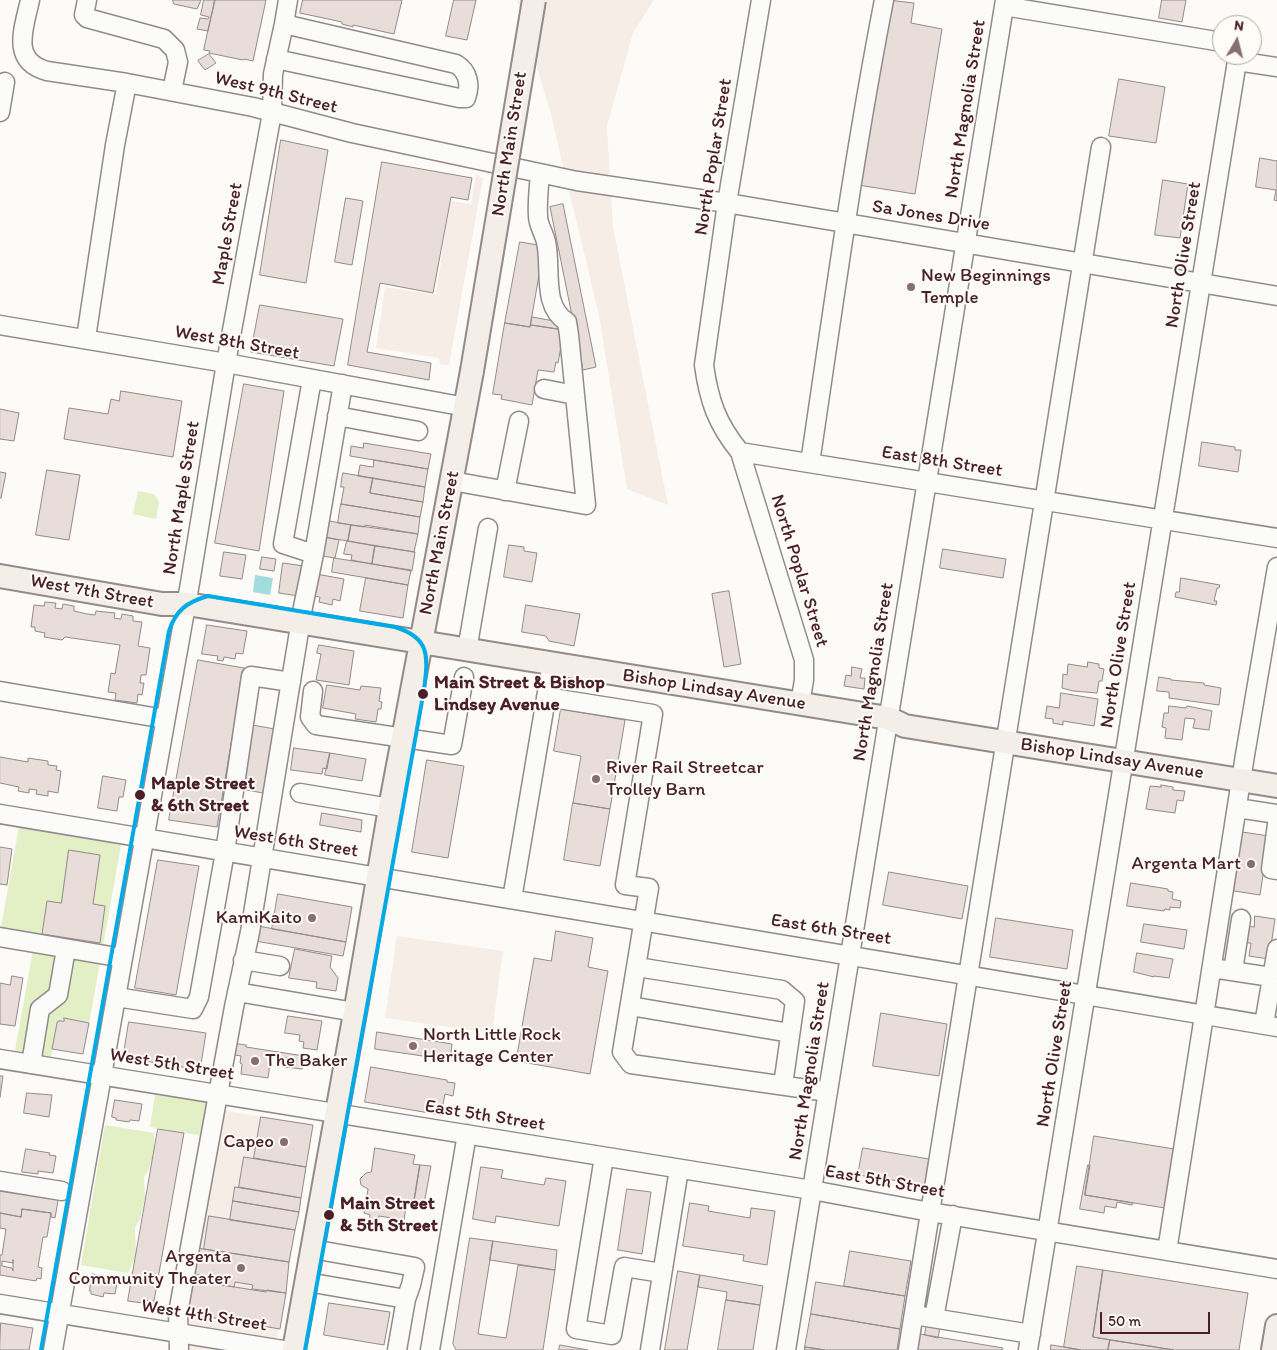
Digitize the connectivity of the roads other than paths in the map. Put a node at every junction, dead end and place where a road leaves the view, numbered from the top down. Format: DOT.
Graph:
graph roads {
  1 [pos="30,0"];
  2 [pos="86,0"];
  3 [pos="288,0"];
  4 [pos="534,0"];
  5 [pos="761,0"];
  6 [pos="884,0"];
  7 [pos="1004,3"];
  8 [pos="284,24"];
  9 [pos="1212,40"];
  10 [pos="276,59"];
  11 [pos="1262,64"];
  12 [pos="1237,65"];
  13 [pos="1277,67"];
  14 [pos="5,82"];
  15 [pos="127,83"];
  16 [pos="172,91"];
  17 [pos="0,112"];
  18 [pos="272,112"];
  19 [pos="1101,147"];
  20 [pos="540,173"];
  21 [pos="578,181"];
  22 [pos="727,204"];
  23 [pos="846,224"];
  24 [pos="965,244"];
  25 [pos="1082,263"];
  26 [pos="1201,283"];
  27 [pos="1277,296"];
  28 [pos="0,325"];
  29 [pos="86,338"];
  30 [pos="226,363"];
  31 [pos="312,379"];
  32 [pos="343,384"];
  33 [pos="544,390"];
  34 [pos="575,395"];
  35 [pos="466,407"];
  36 [pos="337,416"];
  37 [pos="519,421"];
  38 [pos="418,431"];
  39 [pos="740,452"];
  40 [pos="810,463"];
  41 [pos="452,481"];
  42 [pos="926,481"];
  43 [pos="505,491"];
  44 [pos="1044,500"];
  45 [pos="1162,519"];
  46 [pos="488,528"];
  47 [pos="1277,538"];
  48 [pos="314,554"];
  49 [pos="0,566"];
  50 [pos="1277,567"];
  51 [pos="0,576"];
  52 [pos="186,604"];
  53 [pos="301,622"];
  54 [pos="422,642"];
  55 [pos="467,650"];
  56 [pos="552,663"];
  57 [pos="464,677"];
  58 [pos="291,682"];
  59 [pos="0,691"];
  60 [pos="313,691"];
  61 [pos="546,697"];
  62 [pos="800,704"];
  63 [pos="888,718"];
  64 [pos="165,719"];
  65 [pos="1006,736"];
  66 [pos="403,737"];
  67 [pos="1125,755"];
  68 [pos="1242,773"];
  69 [pos="1277,773"];
  70 [pos="1277,786"];
  71 [pos="300,793"];
  72 [pos="390,808"];
  73 [pos="1237,808"];
  74 [pos="0,814"];
  75 [pos="1277,814"];
  76 [pos="1277,824"];
  77 [pos="144,839"];
  78 [pos="225,852"];
  79 [pos="262,858"];
  80 [pos="1277,870"];
  81 [pos="378,876"];
  82 [pos="512,899"];
  83 [pos="1241,919"];
  84 [pos="644,920"];
  85 [pos="0,937"];
  86 [pos="66,949"];
  87 [pos="1277,949"];
  88 [pos="850,955"];
  89 [pos="123,958"];
  90 [pos="243,960"];
  91 [pos="280,966"];
  92 [pos="637,967"];
  93 [pos="1212,968"];
  94 [pos="1233,971"];
  95 [pos="968,975"];
  96 [pos="1271,978"];
  97 [pos="237,992"];
  98 [pos="1086,995"];
  99 [pos="116,997"];
  100 [pos="630,1006"];
  101 [pos="355,1012"];
  102 [pos="1205,1015"];
  103 [pos="1270,1026"];
  104 [pos="790,1033"];
  105 [pos="0,1059"];
  106 [pos="31,1064"];
  107 [pos="102,1075"];
  108 [pos="782,1085"];
  109 [pos="828,1092"];
  110 [pos="218,1094"];
  111 [pos="337,1113"];
  112 [pos="466,1134"];
  113 [pos="604,1156"];
  114 [pos="679,1169"];
  115 [pos="0,1181"];
  116 [pos="812,1190"];
  117 [pos="62,1191"];
  118 [pos="930,1212"];
  119 [pos="953,1215"];
  120 [pos="1048,1231"];
  121 [pos="312,1249"];
  122 [pos="1167,1251"];
  123 [pos="1277,1270"];
  124 [pos="662,1273"];
  125 [pos="306,1282"];
  126 [pos="406,1300"];
  127 [pos="0,1304"];
  128 [pos="59,1313"];
  129 [pos="914,1315"];
  130 [pos="934,1318"];
  131 [pos="1277,1326"];
  132 [pos="179,1342"];
  133 [pos="1030,1342"];
  134 [pos="55,1350"];
  135 [pos="283,1350"];
  136 [pos="294,1350"];
  137 [pos="397,1350"];
  138 [pos="430,1350"];
  139 [pos="650,1350"];
  140 [pos="786,1350"];
  141 [pos="908,1350"];
  142 [pos="1273,1350"];
  1 -- 15 [label="street, West 9th Street"];
  2 -- 16 [label="street"];
  3 -- 8 [label="street, Maple Street"];
  4 -- 35 [label="main road, North Main Street, bridge"];
  5 -- 22 [label="street, North Poplar Street"];
  6 -- 23 [label="street"];
  7 -- 9 [label="street"];
  7 -- 24 [label="street, North Magnolia Street"];
  8 -- 10 [label="street, Maple Street"];
  8 -- 10 [label="street"];
  10 -- 18 [label="street, Maple Street"];
  11 -- 13 [label="street"];
  12 -- 26 [label="street, North Olive Street"];
  14 -- 17 [label="street"];
  15 -- 16 [label="street, West 9th Street"];
  15 -- 29 [label="street"];
  16 -- 18 [label="street, West 9th Street"];
  18 -- 20 [label="street, West 9th Street"];
  18 -- 30 [label="street, Maple Street"];
  19 -- 25 [label="street"];
  20 -- 21 [label="street, West 9th Street"];
  20 -- 34 [label="street"];
  21 -- 22 [label="street, Sa Jones Drive"];
  22 -- 23 [label="street, Sa Jones Drive"];
  22 -- 39 [label="street, North Poplar Street"];
  23 -- 24 [label="street, Sa Jones Drive"];
  23 -- 40 [label="street"];
  24 -- 25 [label="street, Sa Jones Drive"];
  24 -- 42 [label="street, North Magnolia Street"];
  25 -- 26 [label="street, Sa Jones Drive"];
  25 -- 44 [label="street"];
  26 -- 27 [label="street, Sa Jones Drive"];
  26 -- 45 [label="street, North Olive Street"];
  28 -- 29 [label="street, West 8th Street"];
  29 -- 30 [label="street, West 8th Street"];
  30 -- 31 [label="street, West 8th Street"];
  30 -- 52 [label="street, North Maple Street"];
  31 -- 32 [label="street, West 8th Street"];
  31 -- 48 [label="street"];
  32 -- 35 [label="street, West 8th Street"];
  32 -- 36 [label="street"];
  33 -- 34 [label="street"];
  34 -- 43 [label="street"];
  35 -- 41 [label="main road, North Main Street"];
  36 -- 38 [label="street"];
  36 -- 48 [label="street"];
  37 -- 43 [label="street"];
  39 -- 40 [label="street, East 8th Street"];
  39 -- 62 [label="street, North Poplar Street"];
  40 -- 42 [label="street, East 8th Street"];
  41 -- 43 [label="street"];
  41 -- 54 [label="main road, North Main Street"];
  42 -- 44 [label="street, East 8th Street"];
  42 -- 63 [label="street, North Magnolia Street"];
  44 -- 45 [label="street, East 8th Street"];
  44 -- 65 [label="street"];
  45 -- 47 [label="street, East 8th Street"];
  45 -- 67 [label="street, North Olive Street"];
  46 -- 55 [label="street"];
  48 -- 53 [label="street"];
  49 -- 52 [label="main road"];
  50 -- 68 [label="street"];
  51 -- 52 [label="main road, West 7th Street"];
  52 -- 53 [label="main road, West 7th Street"];
  52 -- 64 [label="street, North Maple Street"];
  53 -- 54 [label="main road, West 7th Street"];
  53 -- 58 [label="street"];
  54 -- 55 [label="main road, Bishop Lindsay Avenue"];
  54 -- 66 [label="main road, North Main Street"];
  55 -- 56 [label="main road, Bishop Lindsay Avenue"];
  56 -- 61 [label="street"];
  56 -- 62 [label="main road, Bishop Lindsay Avenue"];
  57 -- 66 [label="street"];
  58 -- 78 [label="street"];
  58 -- 79 [label="street"];
  59 -- 64 [label="street"];
  60 -- 66 [label="street"];
  61 -- 82 [label="street"];
  61 -- 84 [label="street"];
  62 -- 63 [label="main road, Bishop Lindsay Avenue"];
  63 -- 65 [label="main road, Bishop Lindsay Avenue"];
  63 -- 88 [label="street, North Magnolia Street"];
  64 -- 77 [label="street, North Maple Street"];
  65 -- 67 [label="main road, Bishop Lindsay Avenue"];
  65 -- 95 [label="street"];
  66 -- 72 [label="main road, North Main Street"];
  67 -- 68 [label="main road, Bishop Lindsay Avenue"];
  67 -- 98 [label="street, North Olive Street"];
  68 -- 69 [label="main road, Bishop Lindsay Avenue"];
  68 -- 70 [label="main road, Bishop Lindsay Avenue"];
  68 -- 73 [label="street"];
  71 -- 72 [label="street"];
  72 -- 81 [label="main road, North Main Street"];
  73 -- 75 [label="street"];
  73 -- 93 [label="street"];
  74 -- 77 [label="street, West 6th Street"];
  76 -- 80 [label="street"];
  77 -- 78 [label="street, West 6th Street"];
  77 -- 89 [label="street, North Maple Street"];
  78 -- 79 [label="street, West 6th Street"];
  78 -- 99 [label="street"];
  79 -- 81 [label="street, West 6th Street"];
  79 -- 90 [label="street"];
  81 -- 82 [label="street, East 6th Street"];
  81 -- 101 [label="main road, North Main Street"];
  82 -- 84 [label="street, East 6th Street"];
  83 -- 94 [label="street"];
  84 -- 88 [label="street, East 6th Street"];
  84 -- 92 [label="street"];
  85 -- 86 [label="street"];
  86 -- 89 [label="street"];
  86 -- 106 [label="street"];
  87 -- 96 [label="street"];
  88 -- 95 [label="street, East 6th Street"];
  88 -- 109 [label="street, North Magnolia Street"];
  89 -- 99 [label="street, North Maple Street"];
  90 -- 91 [label="street"];
  90 -- 97 [label="street"];
  92 -- 100 [label="street"];
  92 -- 104 [label="street"];
  93 -- 94 [label="street"];
  93 -- 102 [label="street"];
  94 -- 96 [label="street"];
  95 -- 98 [label="street, East 6th Street"];
  95 -- 118 [label="street"];
  96 -- 103 [label="street"];
  97 -- 101 [label="street"];
  97 -- 110 [label="street"];
  98 -- 102 [label="street, East 6th Street"];
  98 -- 120 [label="street, North Olive Street"];
  99 -- 107 [label="street, North Maple Street"];
  100 -- 104 [label="street"];
  100 -- 108 [label="street"];
  101 -- 111 [label="main road, North Main Street"];
  102 -- 103 [label="street, East 6th Street"];
  102 -- 122 [label="street"];
  104 -- 108 [label="street"];
  105 -- 106 [label="street, West 5th Street"];
  106 -- 107 [label="street, West 5th Street"];
  107 -- 110 [label="street, West 5th Street"];
  107 -- 128 [label="street, North Maple Street"];
  108 -- 109 [label="street"];
  109 -- 116 [label="street, North Magnolia Street"];
  110 -- 111 [label="street, West 5th Street"];
  110 -- 132 [label="street"];
  111 -- 112 [label="street, East 5th Street"];
  111 -- 121 [label="main road, North Main Street"];
  112 -- 113 [label="street, East 5th Street"];
  112 -- 138 [label="street"];
  113 -- 114 [label="street, East 5th Street"];
  113 -- 124 [label="street"];
  114 -- 116 [label="street, East 5th Street"];
  114 -- 124 [label="street"];
  115 -- 117 [label="street"];
  116 -- 118 [label="street, East 5th Street"];
  116 -- 140 [label="street, North Magnolia Street"];
  118 -- 119 [label="street, East 5th Street"];
  118 -- 129 [label="street"];
  119 -- 120 [label="street, East 5th Street"];
  119 -- 130 [label="street"];
  120 -- 122 [label="street, East 5th Street"];
  120 -- 133 [label="street, North Olive Street"];
  121 -- 125 [label="main road, North Main Street"];
  121 -- 126 [label="street"];
  122 -- 123 [label="street, East 5th Street"];
  124 -- 139 [label="street"];
  125 -- 126 [label="street"];
  125 -- 136 [label="main road, North Main Street"];
  126 -- 137 [label="street"];
  127 -- 128 [label="street, West 4th Street"];
  128 -- 132 [label="street, West 4th Street"];
  128 -- 134 [label="street, North Maple Street"];
  129 -- 130 [label="street"];
  129 -- 141 [label="street"];
  130 -- 133 [label="street"];
  131 -- 142 [label="main road"];
  132 -- 135 [label="street, West 4th Street"];
}
